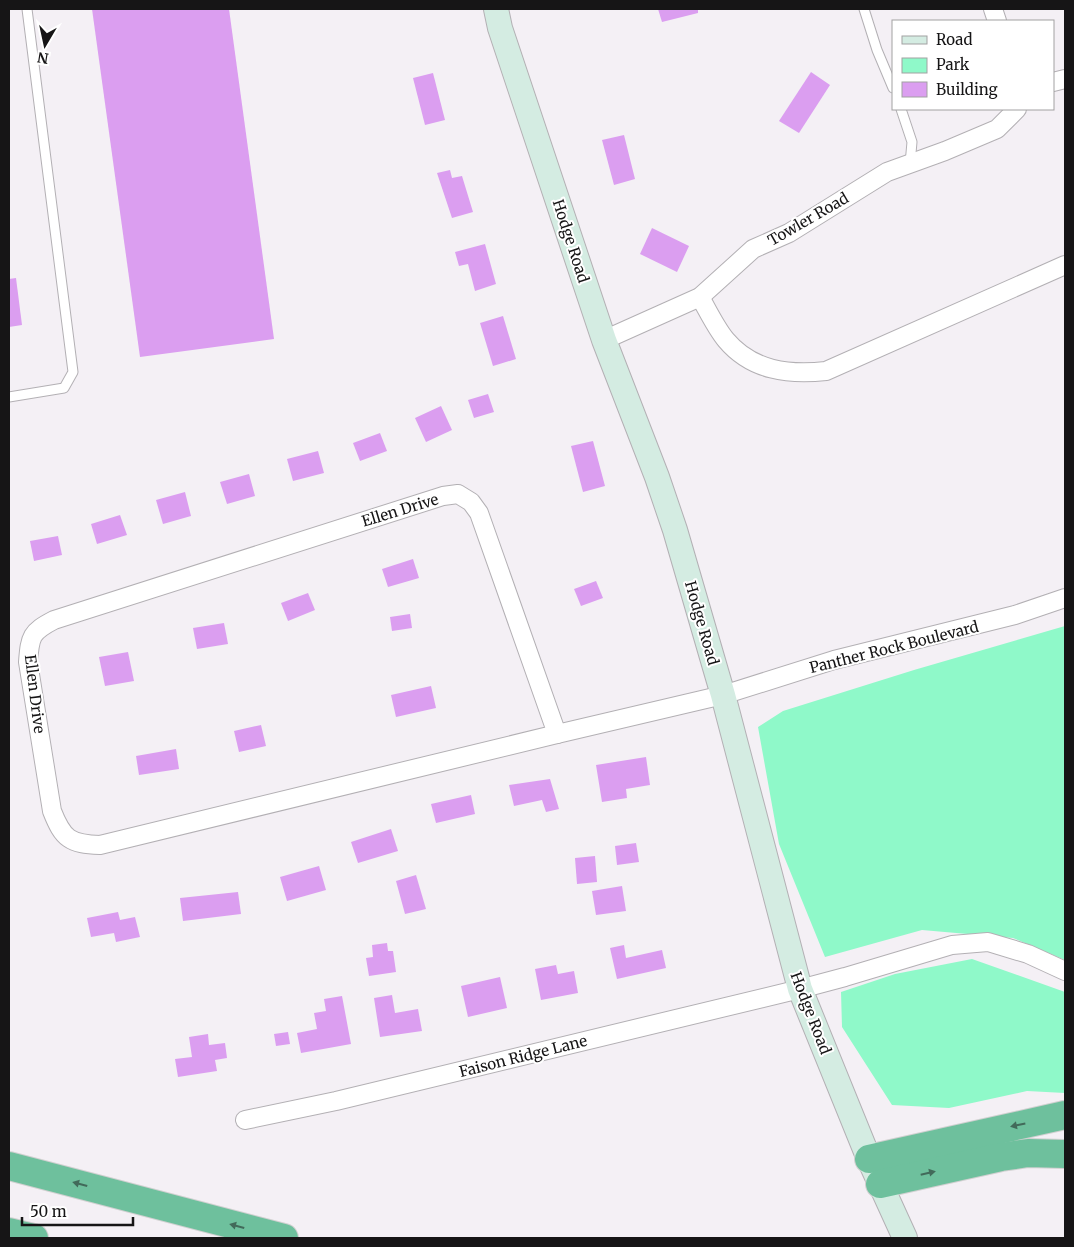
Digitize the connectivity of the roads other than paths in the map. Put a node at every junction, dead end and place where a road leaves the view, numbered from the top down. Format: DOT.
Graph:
graph roads {
  1 [pos="27,9"];
  2 [pos="496,9"];
  3 [pos="864,9"];
  4 [pos="892,86"];
  5 [pos="901,110"];
  6 [pos="1016,110"];
  7 [pos="910,164"];
  8 [pos="1065,265"];
  9 [pos="700,297"];
  10 [pos="604,340"];
  11 [pos="9,397"];
  12 [pos="1065,598"];
  13 [pos="723,695"];
  14 [pos="557,734"];
  15 [pos="1065,971"];
  16 [pos="800,988"];
  17 [pos="1065,1115"];
  18 [pos="244,1120"];
  19 [pos="1065,1154"];
  20 [pos="869,1159"];
  21 [pos="9,1166"];
  22 [pos="880,1184"];
  23 [pos="9,1232"];
  24 [pos="34,1238"];
  25 [pos="284,1238"];
  26 [pos="905,1238"];
  1 -- 11 [label="lane"];
  2 -- 10 [label="main road, Hodge Road"];
  3 -- 4 [label="lane"];
  5 -- 7 [label="lane"];
  6 -- 7 [label="street, Towler Road"];
  7 -- 9 [label="street, Towler Road"];
  8 -- 9 [label="street"];
  9 -- 10 [label="street, Towler Road"];
  10 -- 13 [label="main road, Hodge Road"];
  12 -- 13 [label="street, Panther Rock Boulevard"];
  13 -- 14 [label="street, Ellen Drive"];
  13 -- 16 [label="main road, Hodge Road"];
  14 -- 14 [label="street, Ellen Drive"];
  15 -- 16 [label="street, Faison Ridge Lane"];
  16 -- 18 [label="street, Faison Ridge Lane"];
  16 -- 20 [label="main road, Hodge Road"];
  17 -- 20 [label="highway, one-way"];
  22 -- 19 [label="highway, one-way"];
  20 -- 22 [label="main road, Hodge Road"];
  25 -- 21 [label="highway, one-way"];
  22 -- 26 [label="main road, Hodge Road"];
  23 -- 24 [label="highway"];
}
